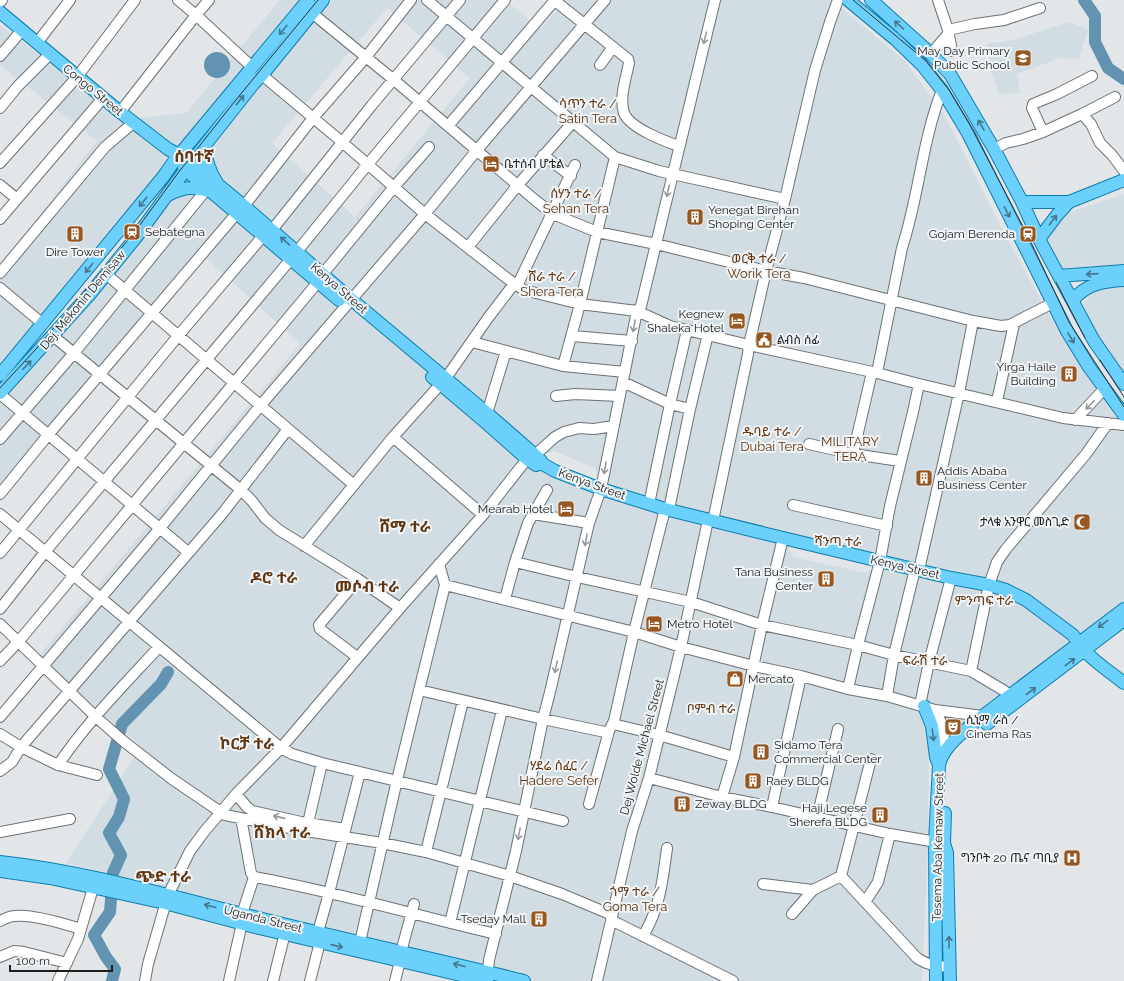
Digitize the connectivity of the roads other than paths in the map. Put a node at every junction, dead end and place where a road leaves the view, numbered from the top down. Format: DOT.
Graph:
graph roads {
  1 [pos="70,0"];
  2 [pos="135,0"];
  3 [pos="178,0"];
  4 [pos="209,0"];
  5 [pos="323,0"];
  6 [pos="411,0"];
  7 [pos="427,0"];
  8 [pos="460,0"];
  9 [pos="505,0"];
  10 [pos="555,0"];
  11 [pos="605,0"];
  12 [pos="715,0"];
  13 [pos="838,0"];
  14 [pos="848,0"];
  15 [pos="870,0"];
  16 [pos="938,0"];
  17 [pos="305,4"];
  18 [pos="1040,8"];
  19 [pos="0,12"];
  20 [pos="196,15"];
  21 [pos="447,16"];
  22 [pos="584,26"];
  23 [pos="22,30"];
  24 [pos="948,32"];
  25 [pos="473,38"];
  26 [pos="37,43"];
  27 [pos="613,47"];
  28 [pos="952,51"];
  29 [pos="50,54"];
  30 [pos="931,54"];
  31 [pos="0,56"];
  32 [pos="366,57"];
  33 [pos="503,63"];
  34 [pos="600,65"];
  35 [pos="252,67"];
  36 [pos="262,75"];
  37 [pos="1092,76"];
  38 [pos="77,77"];
  39 [pos="394,80"];
  40 [pos="531,86"];
  41 [pos="942,90"];
  42 [pos="1114,97"];
  43 [pos="103,98"];
  44 [pos="420,102"];
  45 [pos="0,108"];
  46 [pos="120,112"];
  47 [pos="1082,114"];
  48 [pos="313,118"];
  49 [pos="574,122"];
  50 [pos="133,123"];
  51 [pos="448,126"];
  52 [pos="1043,132"];
  53 [pos="197,134"];
  54 [pos="342,142"];
  55 [pos="205,145"];
  56 [pos="679,146"];
  57 [pos="429,147"];
  58 [pos="166,148"];
  59 [pos="994,149"];
  60 [pos="476,150"];
  61 [pos="543,155"];
  62 [pos="615,157"];
  63 [pos="177,158"];
  64 [pos="0,163"];
  65 [pos="368,164"];
  66 [pos="575,165"];
  67 [pos="188,167"];
  68 [pos="1124,171"];
  69 [pos="672,174"];
  70 [pos="571,176"];
  71 [pos="163,177"];
  72 [pos="1124,180"];
  73 [pos="0,185"];
  74 [pos="517,186"];
  75 [pos="394,187"];
  76 [pos="212,189"];
  77 [pos="167,195"];
  78 [pos="17,199"];
  79 [pos="785,199"];
  80 [pos="1022,202"];
  81 [pos="1069,202"];
  82 [pos="240,209"];
  83 [pos="425,214"];
  84 [pos="553,214"];
  85 [pos="0,219"];
  86 [pos="597,232"];
  87 [pos="268,233"];
  88 [pos="1039,239"];
  89 [pos="656,244"];
  90 [pos="468,247"];
  91 [pos="294,255"];
  92 [pos="766,271"];
  93 [pos="1124,271"];
  94 [pos="0,273"];
  95 [pos="106,274"];
  96 [pos="1059,276"];
  97 [pos="320,278"];
  98 [pos="1124,280"];
  99 [pos="516,285"];
  100 [pos="0,288"];
  101 [pos="125,291"];
  102 [pos="891,300"];
  103 [pos="1073,300"];
  104 [pos="349,303"];
  105 [pos="1053,303"];
  106 [pos="580,304"];
  107 [pos="637,311"];
  108 [pos="151,313"];
  109 [pos="973,321"];
  110 [pos="43,324"];
  111 [pos="1014,324"];
  112 [pos="687,330"];
  113 [pos="708,334"];
  114 [pos="53,336"];
  115 [pos="178,336"];
  116 [pos="572,336"];
  117 [pos="632,341"];
  118 [pos="472,342"];
  119 [pos="749,345"];
  120 [pos="506,351"];
  121 [pos="74,353"];
  122 [pos="206,360"];
  123 [pos="563,366"];
  124 [pos="874,372"];
  125 [pos="100,374"];
  126 [pos="0,375"];
  127 [pos="624,377"];
  128 [pos="444,381"];
  129 [pos="234,383"];
  130 [pos="919,384"];
  131 [pos="1124,384"];
  132 [pos="1104,390"];
  133 [pos="959,393"];
  134 [pos="0,394"];
  135 [pos="556,396"];
  136 [pos="620,396"];
  137 [pos="128,397"];
  138 [pos="997,401"];
  139 [pos="670,404"];
  140 [pos="260,406"];
  141 [pos="690,409"];
  142 [pos="22,413"];
  143 [pos="1124,416"];
  144 [pos="486,417"];
  145 [pos="156,420"];
  146 [pos="1075,420"];
  147 [pos="1108,423"];
  148 [pos="1124,425"];
  149 [pos="614,426"];
  150 [pos="288,429"];
  151 [pos="48,435"];
  152 [pos="393,437"];
  153 [pos="0,439"];
  154 [pos="183,443"];
  155 [pos="809,444"];
  156 [pos="853,454"];
  157 [pos="78,459"];
  158 [pos="534,459"];
  159 [pos="900,461"];
  160 [pos="210,465"];
  161 [pos="104,482"];
  162 [pos="354,485"];
  163 [pos="601,489"];
  164 [pos="241,490"];
  165 [pos="547,490"];
  166 [pos="0,494"];
  167 [pos="131,504"];
  168 [pos="649,504"];
  169 [pos="794,505"];
  170 [pos="667,509"];
  171 [pos="0,514"];
  172 [pos="533,514"];
  173 [pos="483,515"];
  174 [pos="710,520"];
  175 [pos="589,523"];
  176 [pos="887,526"];
  177 [pos="160,528"];
  178 [pos="18,529"];
  179 [pos="783,538"];
  180 [pos="304,546"];
  181 [pos="45,552"];
  182 [pos="188,552"];
  183 [pos="0,553"];
  184 [pos="880,561"];
  185 [pos="515,562"];
  186 [pos="439,564"];
  187 [pos="917,570"];
  188 [pos="73,576"];
  189 [pos="578,577"];
  190 [pos="951,578"];
  191 [pos="358,579"];
  192 [pos="445,585"];
  193 [pos="989,585"];
  194 [pos="645,592"];
  195 [pos="100,598"];
  196 [pos="505,599"];
  197 [pos="690,602"];
  198 [pos="400,608"];
  199 [pos="0,609"];
  200 [pos="1124,609"];
  201 [pos="568,616"];
  202 [pos="1124,620"];
  203 [pos="129,622"];
  204 [pos="0,624"];
  205 [pos="762,625"];
  206 [pos="634,632"];
  207 [pos="19,641"];
  208 [pos="1081,643"];
  209 [pos="858,645"];
  210 [pos="159,647"];
  211 [pos="681,647"];
  212 [pos="894,655"];
  213 [pos="357,657"];
  214 [pos="0,661"];
  215 [pos="929,662"];
  216 [pos="44,666"];
  217 [pos="754,666"];
  218 [pos="971,671"];
  219 [pos="1124,675"];
  220 [pos="801,676"];
  221 [pos="1124,683"];
  222 [pos="848,689"];
  223 [pos="70,690"];
  224 [pos="419,690"];
  225 [pos="887,696"];
  226 [pos="1012,699"];
  227 [pos="463,701"];
  228 [pos="926,707"];
  229 [pos="502,710"];
  230 [pos="983,716"];
  231 [pos="0,717"];
  232 [pos="96,717"];
  233 [pos="542,719"];
  234 [pos="611,728"];
  235 [pos="838,729"];
  236 [pos="0,734"];
  237 [pos="659,735"];
  238 [pos="21,747"];
  239 [pos="280,748"];
  240 [pos="734,757"];
  241 [pos="871,759"];
  242 [pos="944,759"];
  243 [pos="322,763"];
  244 [pos="58,765"];
  245 [pos="0,771"];
  246 [pos="360,772"];
  247 [pos="97,775"];
  248 [pos="649,778"];
  249 [pos="397,780"];
  250 [pos="440,791"];
  251 [pos="236,794"];
  252 [pos="722,797"];
  253 [pos="480,800"];
  254 [pos="589,804"];
  255 [pos="772,806"];
  256 [pos="221,812"];
  257 [pos="524,812"];
  258 [pos="246,815"];
  259 [pos="817,818"];
  260 [pos="70,819"];
  261 [pos="563,821"];
  262 [pos="303,825"];
  263 [pos="854,825"];
  264 [pos="0,832"];
  265 [pos="344,834"];
  266 [pos="890,834"];
  267 [pos="940,842"];
  268 [pos="382,843"];
  269 [pos="667,848"];
  270 [pos="426,852"];
  271 [pos="0,862"];
  272 [pos="464,864"];
  273 [pos="0,871"];
  274 [pos="510,876"];
  275 [pos="841,876"];
  276 [pos="254,877"];
  277 [pos="763,884"];
  278 [pos="99,886"];
  279 [pos="813,890"];
  280 [pos="329,893"];
  281 [pos="167,899"];
  282 [pos="370,902"];
  283 [pos="865,902"];
  284 [pos="413,909"];
  285 [pos="792,914"];
  286 [pos="612,917"];
  287 [pos="242,919"];
  288 [pos="0,921"];
  289 [pos="450,923"];
  290 [pos="81,929"];
  291 [pos="286,933"];
  292 [pos="496,934"];
  293 [pos="644,936"];
  294 [pos="319,937"];
  295 [pos="360,942"];
  296 [pos="400,956"];
  297 [pos="0,957"];
  298 [pos="67,964"];
  299 [pos="937,966"];
  300 [pos="949,967"];
  301 [pos="487,978"];
  302 [pos="58,981"];
  303 [pos="145,981"];
  304 [pos="229,981"];
  305 [pos="273,981"];
  306 [pos="310,981"];
  307 [pos="395,981"];
  308 [pos="524,981"];
  309 [pos="597,981"];
  310 [pos="733,981"];
  311 [pos="936,981"];
  312 [pos="950,981"];
  1 -- 26 [label="street"];
  2 -- 38 [label="street"];
  3 -- 20 [label="street"];
  4 -- 20 [label="street"];
  5 -- 17 [label="main road"];
  6 -- 32 [label="street"];
  7 -- 21 [label="street"];
  8 -- 21 [label="street"];
  9 -- 25 [label="street"];
  10 -- 22 [label="street"];
  10 -- 33 [label="street"];
  11 -- 22 [label="street"];
  12 -- 56 [label="street, one-way"];
  13 -- 79 [label="street, Dej Wolde Michael Street"];
  14 -- 41 [label="main road"];
  30 -- 15 [label="main road, one-way"];
  16 -- 24 [label="street"];
  17 -- 32 [label="street"];
  17 -- 35 [label="main road, Dej. Mekonin Demisaw, one-way"];
  17 -- 36 [label="main road, Dej. Mekonin Demisaw"];
  18 -- 24 [label="street"];
  19 -- 23 [label="main road, Congo Street"];
  20 -- 35 [label="street"];
  20 -- 46 [label="street"];
  21 -- 25 [label="street"];
  21 -- 39 [label="street"];
  22 -- 27 [label="street"];
  22 -- 40 [label="street"];
  23 -- 26 [label="main road, Congo Street"];
  23 -- 31 [label="street"];
  24 -- 28 [label="street"];
  24 -- 30 [label="street"];
  25 -- 33 [label="street"];
  25 -- 44 [label="street"];
  26 -- 29 [label="main road, Congo Street"];
  27 -- 34 [label="street"];
  27 -- 56 [label="street"];
  29 -- 38 [label="main road, Congo Street"];
  29 -- 45 [label="street"];
  59 -- 30 [label="main road, one-way"];
  32 -- 39 [label="street"];
  32 -- 48 [label="street"];
  33 -- 40 [label="street"];
  33 -- 51 [label="street"];
  35 -- 53 [label="main road, Dej. Mekonin Demisaw"];
  36 -- 48 [label="street"];
  55 -- 36 [label="main road, Dej. Mekonin Demisaw, one-way"];
  37 -- 52 [label="street"];
  38 -- 43 [label="main road, Congo Street"];
  38 -- 64 [label="street"];
  39 -- 44 [label="street"];
  39 -- 54 [label="street"];
  40 -- 49 [label="street"];
  40 -- 60 [label="street"];
  41 -- 102 [label="street"];
  41 -- 105 [label="main road, one-way"];
  42 -- 47 [label="street"];
  43 -- 46 [label="main road, Congo Street"];
  43 -- 78 [label="street"];
  44 -- 51 [label="street"];
  44 -- 65 [label="street"];
  46 -- 50 [label="main road, Congo Street"];
  47 -- 52 [label="street"];
  47 -- 68 [label="street"];
  48 -- 54 [label="street"];
  48 -- 82 [label="street"];
  49 -- 61 [label="street"];
  49 -- 62 [label="street"];
  50 -- 58 [label="main road, Congo Street"];
  50 -- 94 [label="street"];
  51 -- 60 [label="street"];
  52 -- 59 [label="street"];
  53 -- 58 [label="main road"];
  53 -- 63 [label="main road, Dej. Mekonin Demisaw"];
  54 -- 65 [label="street"];
  54 -- 87 [label="street"];
  55 -- 67 [label="main road, Dej. Mekonin Demisaw"];
  55 -- 76 [label="main road"];
  56 -- 69 [label="street"];
  57 -- 75 [label="street"];
  58 -- 63 [label="main road"];
  58 -- 71 [label="main road"];
  59 -- 80 [label="main road"];
  60 -- 74 [label="street"];
  60 -- 83 [label="street"];
  61 -- 70 [label="street"];
  61 -- 74 [label="street"];
  62 -- 69 [label="street"];
  62 -- 86 [label="street"];
  63 -- 67 [label="main road"];
  63 -- 71 [label="main road, Dej. Mekonin Demisaw"];
  65 -- 75 [label="street"];
  65 -- 91 [label="street"];
  66 -- 70 [label="street"];
  67 -- 76 [label="main road, Kenya Street"];
  67 -- 77 [label="main road, Dej. Mekonin Demisaw"];
  69 -- 79 [label="street"];
  69 -- 89 [label="street, one-way"];
  70 -- 84 [label="street"];
  71 -- 110 [label="main road, Dej. Mekonin Demisaw, one-way"];
  72 -- 81 [label="main road"];
  73 -- 78 [label="street"];
  74 -- 84 [label="street"];
  74 -- 90 [label="street"];
  75 -- 83 [label="street"];
  75 -- 97 [label="street"];
  76 -- 77 [label="main road"];
  76 -- 82 [label="main road, Kenya Street"];
  76 -- 101 [label="street"];
  77 -- 95 [label="main road, Dej. Mekonin Demisaw"];
  78 -- 85 [label="street"];
  79 -- 92 [label="street, Dej Wolde Michael Street"];
  80 -- 81 [label="main road"];
  80 -- 88 [label="main road"];
  88 -- 81 [label="main road, one-way"];
  82 -- 87 [label="main road, Kenya Street"];
  82 -- 108 [label="street"];
  83 -- 90 [label="street"];
  83 -- 104 [label="street"];
  84 -- 86 [label="street"];
  84 -- 99 [label="street"];
  86 -- 89 [label="street"];
  86 -- 106 [label="street"];
  87 -- 91 [label="main road, Kenya Street"];
  87 -- 115 [label="street"];
  88 -- 96 [label="main road"];
  89 -- 92 [label="street"];
  89 -- 107 [label="street"];
  90 -- 99 [label="street"];
  91 -- 97 [label="main road, Kenya Street"];
  91 -- 122 [label="street"];
  92 -- 102 [label="street"];
  92 -- 119 [label="street, Dej Wolde Michael Street"];
  93 -- 96 [label="main road, one-way"];
  95 -- 101 [label="street"];
  95 -- 114 [label="main road, Dej. Mekonin Demisaw"];
  96 -- 103 [label="main road"];
  97 -- 104 [label="main road, Kenya Street"];
  97 -- 129 [label="street"];
  98 -- 103 [label="main road"];
  99 -- 106 [label="street"];
  99 -- 118 [label="street"];
  100 -- 110 [label="street"];
  101 -- 108 [label="street"];
  101 -- 121 [label="street"];
  102 -- 109 [label="street"];
  102 -- 124 [label="street"];
  103 -- 131 [label="main road"];
  104 -- 128 [label="main road, Kenya Street"];
  104 -- 140 [label="street"];
  105 -- 111 [label="street"];
  105 -- 132 [label="main road, one-way"];
  106 -- 107 [label="street"];
  106 -- 116 [label="street"];
  107 -- 112 [label="street"];
  107 -- 117 [label="street, one-way"];
  108 -- 115 [label="street"];
  108 -- 125 [label="street"];
  109 -- 111 [label="street"];
  109 -- 133 [label="street"];
  110 -- 126 [label="main road, Dej. Mekonin Demisaw"];
  111 -- 138 [label="street"];
  112 -- 113 [label="street"];
  112 -- 139 [label="street"];
  113 -- 119 [label="street"];
  113 -- 141 [label="street"];
  114 -- 121 [label="street"];
  134 -- 114 [label="main road, Dej. Mekonin Demisaw, one-way"];
  115 -- 122 [label="street"];
  115 -- 137 [label="street"];
  116 -- 117 [label="street"];
  116 -- 123 [label="street"];
  117 -- 127 [label="street"];
  118 -- 120 [label="street"];
  118 -- 128 [label="street"];
  119 -- 124 [label="street"];
  119 -- 174 [label="street, Dej Wolde Michael Street"];
  120 -- 123 [label="street"];
  120 -- 144 [label="street"];
  121 -- 125 [label="street"];
  121 -- 142 [label="street"];
  122 -- 129 [label="street"];
  122 -- 145 [label="street"];
  123 -- 127 [label="street"];
  124 -- 130 [label="street"];
  124 -- 156 [label="street"];
  125 -- 137 [label="street"];
  125 -- 151 [label="street"];
  127 -- 136 [label="street"];
  127 -- 139 [label="street"];
  128 -- 144 [label="main road, Kenya Street"];
  128 -- 152 [label="street"];
  129 -- 140 [label="street"];
  129 -- 154 [label="street"];
  130 -- 133 [label="street"];
  130 -- 159 [label="street"];
  132 -- 143 [label="main road"];
  132 -- 146 [label="street, one-way"];
  133 -- 138 [label="street"];
  133 -- 187 [label="street"];
  134 -- 142 [label="street"];
  135 -- 136 [label="street"];
  136 -- 149 [label="street"];
  137 -- 145 [label="street"];
  137 -- 157 [label="street"];
  138 -- 146 [label="street"];
  139 -- 141 [label="street"];
  139 -- 168 [label="street"];
  140 -- 150 [label="street"];
  140 -- 160 [label="street"];
  141 -- 170 [label="street"];
  142 -- 151 [label="street"];
  142 -- 153 [label="street"];
  144 -- 158 [label="main road, Kenya Street"];
  145 -- 154 [label="street"];
  145 -- 161 [label="street"];
  146 -- 147 [label="street"];
  147 -- 148 [label="street"];
  147 -- 193 [label="street"];
  149 -- 158 [label="street"];
  149 -- 163 [label="street, one-way"];
  150 -- 162 [label="street"];
  150 -- 164 [label="street"];
  151 -- 157 [label="street"];
  151 -- 166 [label="street"];
  152 -- 162 [label="street"];
  152 -- 173 [label="street"];
  154 -- 160 [label="street"];
  154 -- 167 [label="street"];
  155 -- 156 [label="street"];
  156 -- 159 [label="street"];
  157 -- 161 [label="street"];
  157 -- 178 [label="street"];
  158 -- 163 [label="main road, Kenya Street"];
  158 -- 173 [label="street"];
  159 -- 176 [label="street"];
  160 -- 164 [label="street"];
  160 -- 177 [label="street"];
  161 -- 167 [label="street"];
  161 -- 181 [label="street"];
  162 -- 180 [label="street"];
  163 -- 168 [label="main road, Kenya Street"];
  163 -- 175 [label="street"];
  164 -- 180 [label="street"];
  164 -- 182 [label="street"];
  165 -- 172 [label="street"];
  167 -- 177 [label="street"];
  167 -- 188 [label="street"];
  168 -- 170 [label="main road, Kenya Street"];
  169 -- 176 [label="street"];
  170 -- 174 [label="main road, Kenya Street"];
  170 -- 194 [label="street"];
  171 -- 178 [label="street"];
  172 -- 175 [label="street"];
  172 -- 185 [label="street"];
  173 -- 186 [label="street"];
  174 -- 179 [label="main road, Kenya Street"];
  174 -- 197 [label="street, Dej Wolde Michael Street"];
  175 -- 189 [label="street, one-way"];
  176 -- 184 [label="street"];
  177 -- 182 [label="street"];
  177 -- 195 [label="street"];
  178 -- 181 [label="street"];
  178 -- 183 [label="street"];
  179 -- 184 [label="main road, Kenya Street"];
  179 -- 205 [label="street"];
  180 -- 191 [label="street"];
  181 -- 188 [label="street"];
  181 -- 199 [label="street"];
  182 -- 203 [label="street"];
  184 -- 187 [label="main road, Kenya Street"];
  184 -- 209 [label="street"];
  185 -- 189 [label="street"];
  185 -- 196 [label="street"];
  186 -- 192 [label="street"];
  186 -- 198 [label="street"];
  187 -- 190 [label="main road, Kenya Street"];
  187 -- 212 [label="street"];
  188 -- 195 [label="street"];
  188 -- 207 [label="street"];
  189 -- 194 [label="street"];
  189 -- 201 [label="street"];
  190 -- 193 [label="main road, Kenya Street"];
  190 -- 215 [label="street"];
  191 -- 198 [label="street"];
  191 -- 213 [label="street"];
  192 -- 196 [label="street"];
  192 -- 224 [label="street"];
  193 -- 208 [label="main road, Kenya Street"];
  193 -- 218 [label="street"];
  194 -- 197 [label="street"];
  194 -- 206 [label="street"];
  195 -- 203 [label="street"];
  195 -- 216 [label="street"];
  196 -- 201 [label="street"];
  197 -- 205 [label="street"];
  197 -- 211 [label="street, Dej Wolde Michael Street"];
  198 -- 213 [label="street"];
  200 -- 208 [label="main road, Tesema Aba Kemaw Street, one-way"];
  201 -- 206 [label="street"];
  201 -- 233 [label="street, one-way"];
  202 -- 208 [label="main road, Tesema Aba Kemaw Street"];
  203 -- 210 [label="street"];
  203 -- 223 [label="street"];
  204 -- 207 [label="street"];
  205 -- 209 [label="street"];
  205 -- 217 [label="street"];
  206 -- 211 [label="street"];
  206 -- 234 [label="street"];
  207 -- 214 [label="street"];
  207 -- 216 [label="street"];
  208 -- 219 [label="main road"];
  208 -- 221 [label="main road, Kenya Street"];
  208 -- 226 [label="main road, Tesema Aba Kemaw Street"];
  209 -- 212 [label="street"];
  209 -- 222 [label="street"];
  210 -- 232 [label="street"];
  210 -- 239 [label="street"];
  211 -- 217 [label="street"];
  211 -- 237 [label="street, Dej Wolde Michael Street"];
  212 -- 215 [label="street"];
  212 -- 225 [label="street"];
  213 -- 239 [label="street"];
  215 -- 218 [label="street"];
  215 -- 228 [label="street"];
  216 -- 223 [label="street"];
  216 -- 231 [label="street"];
  217 -- 220 [label="street"];
  217 -- 240 [label="street"];
  218 -- 226 [label="street"];
  220 -- 222 [label="street"];
  220 -- 255 [label="street"];
  222 -- 225 [label="street"];
  223 -- 232 [label="street"];
  223 -- 238 [label="street"];
  224 -- 227 [label="street"];
  224 -- 249 [label="street"];
  225 -- 228 [label="street"];
  226 -- 230 [label="main road, Tesema Aba Kemaw Street"];
  226 -- 242 [label="main road, Tesema Aba Kemaw Street"];
  227 -- 229 [label="street"];
  227 -- 250 [label="street"];
  228 -- 230 [label="street"];
  228 -- 242 [label="main road"];
  229 -- 233 [label="street"];
  229 -- 253 [label="street"];
  230 -- 242 [label="main road, Tesema Aba Kemaw Street"];
  232 -- 244 [label="street"];
  232 -- 256 [label="street"];
  233 -- 234 [label="street"];
  233 -- 257 [label="street"];
  234 -- 237 [label="street"];
  234 -- 254 [label="street"];
  235 -- 259 [label="street"];
  236 -- 238 [label="street"];
  237 -- 240 [label="street"];
  237 -- 248 [label="street, Dej Wolde Michael Street"];
  238 -- 244 [label="street"];
  238 -- 245 [label="street"];
  239 -- 243 [label="street"];
  239 -- 251 [label="street"];
  240 -- 252 [label="street"];
  241 -- 263 [label="street"];
  242 -- 267 [label="main road, Tesema Aba Kemaw Street"];
  243 -- 246 [label="street"];
  243 -- 262 [label="street"];
  244 -- 247 [label="street"];
  246 -- 249 [label="street"];
  246 -- 265 [label="street"];
  248 -- 252 [label="street"];
  248 -- 286 [label="street, Dej Wolde Michael Street"];
  249 -- 250 [label="street"];
  249 -- 268 [label="street"];
  250 -- 253 [label="street"];
  250 -- 270 [label="street"];
  251 -- 256 [label="street"];
  251 -- 258 [label="street"];
  252 -- 255 [label="street"];
  253 -- 257 [label="street"];
  253 -- 272 [label="street"];
  255 -- 259 [label="street"];
  256 -- 258 [label="street"];
  256 -- 281 [label="street"];
  257 -- 261 [label="street"];
  257 -- 274 [label="street, one-way"];
  258 -- 262 [label="street"];
  258 -- 276 [label="street"];
  259 -- 263 [label="street"];
  260 -- 264 [label="street"];
  262 -- 265 [label="street"];
  263 -- 266 [label="street"];
  263 -- 275 [label="street"];
  265 -- 268 [label="street"];
  265 -- 280 [label="street"];
  266 -- 267 [label="street"];
  266 -- 283 [label="street"];
  267 -- 299 [label="main road, Tesema Aba Kemaw Street"];
  300 -- 267 [label="main road, Tesema Aba Kemaw Street, one-way"];
  268 -- 270 [label="street"];
  268 -- 282 [label="street"];
  269 -- 293 [label="street"];
  270 -- 272 [label="street"];
  271 -- 278 [label="main road, Uganda Street"];
  272 -- 274 [label="street"];
  272 -- 289 [label="street"];
  273 -- 278 [label="main road, Uganda Street"];
  274 -- 286 [label="street"];
  274 -- 292 [label="street"];
  275 -- 279 [label="street"];
  275 -- 283 [label="street"];
  276 -- 280 [label="street"];
  276 -- 287 [label="street"];
  277 -- 279 [label="street"];
  278 -- 281 [label="main road, Uganda Street"];
  278 -- 290 [label="street"];
  279 -- 285 [label="street"];
  280 -- 282 [label="street"];
  280 -- 294 [label="street"];
  281 -- 287 [label="main road, Uganda Street"];
  281 -- 303 [label="street"];
  282 -- 284 [label="street"];
  282 -- 295 [label="street"];
  283 -- 299 [label="street"];
  284 -- 289 [label="street"];
  284 -- 296 [label="street"];
  286 -- 293 [label="street"];
  286 -- 309 [label="street, Dej Wolde Michael Street"];
  287 -- 291 [label="main road, Uganda Street"];
  287 -- 294 [label="main road, Uganda Street"];
  287 -- 304 [label="street"];
  288 -- 290 [label="street"];
  289 -- 292 [label="street"];
  290 -- 298 [label="street"];
  291 -- 294 [label="main road, Uganda Street"];
  291 -- 305 [label="street"];
  292 -- 301 [label="street"];
  293 -- 310 [label="street"];
  294 -- 295 [label="main road, Uganda Street"];
  294 -- 296 [label="main road, Uganda Street, one-way"];
  294 -- 306 [label="street"];
  295 -- 296 [label="main road, Uganda Street"];
  296 -- 301 [label="main road, Uganda Street"];
  296 -- 307 [label="street"];
  297 -- 298 [label="street"];
  298 -- 302 [label="street"];
  299 -- 300 [label="street"];
  299 -- 311 [label="main road, Tesema Aba Kemaw Street"];
  300 -- 312 [label="main road, Tesema Aba Kemaw Street"];
  301 -- 308 [label="main road, Uganda Street"];
}
